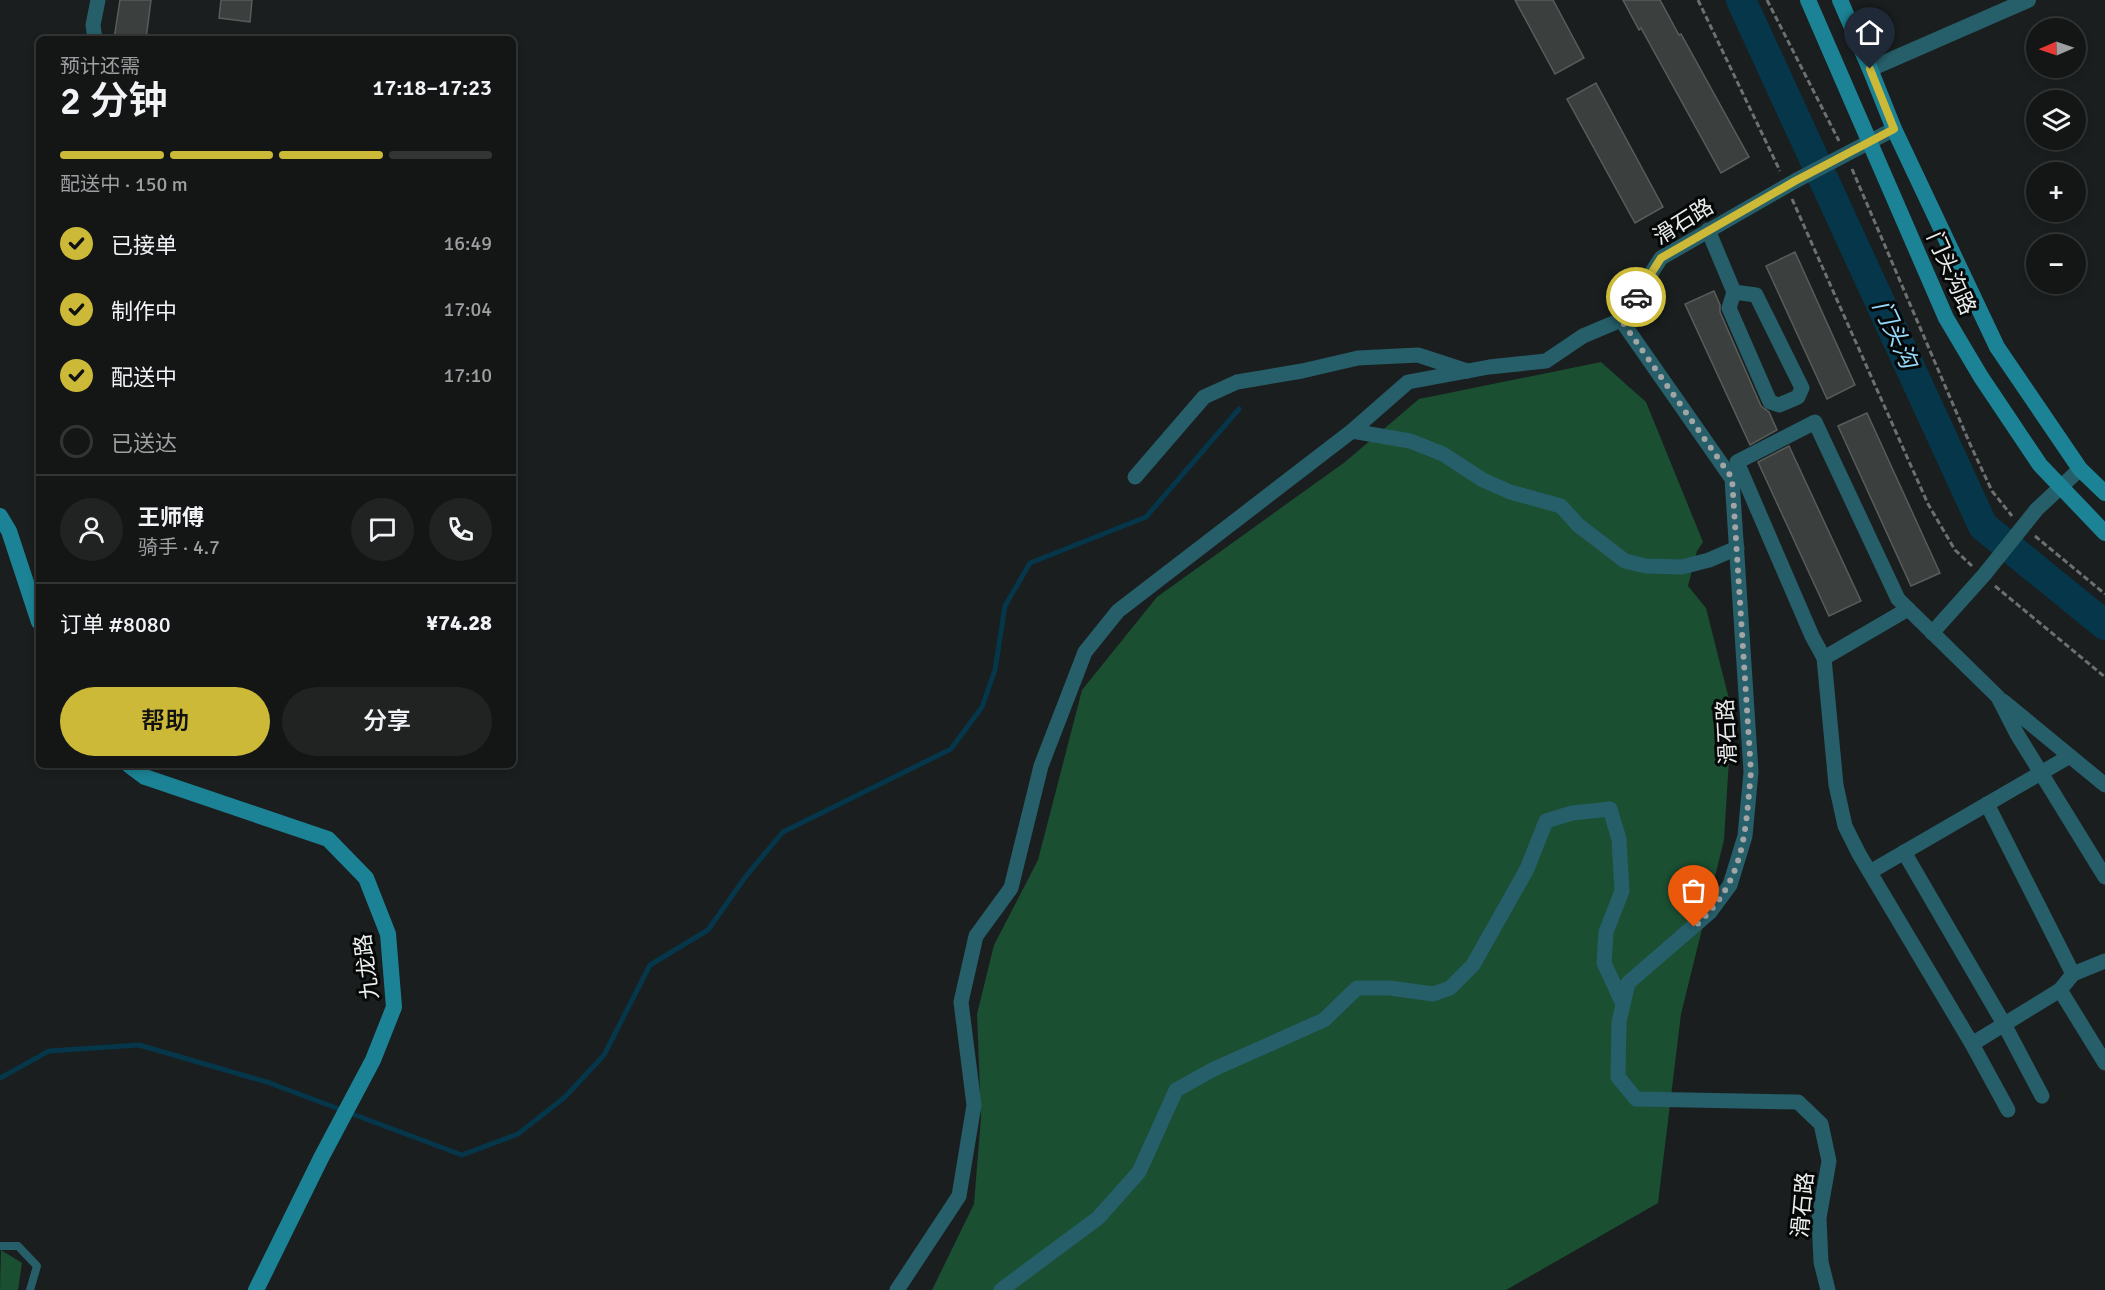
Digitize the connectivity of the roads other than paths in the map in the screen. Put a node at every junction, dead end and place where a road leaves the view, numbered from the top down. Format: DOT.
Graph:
graph roads {
  1 [pos="98,0"];
  2 [pos="1808,0"];
  3 [pos="1840,0"];
  4 [pos="2028,0"];
  5 [pos="95,36"];
  6 [pos="1870,69"];
  7 [pos="1894,129"];
  8 [pos="1870,141"];
  9 [pos="1708,230"];
  10 [pos="1734,292"];
  11 [pos="1621,320"];
  12 [pos="1467,371"];
  13 [pos="1352,431"];
  14 [pos="2080,469"];
  15 [pos="1135,477"];
  16 [pos="2061,487"];
  17 [pos="2105,493"];
  18 [pos="0,516"];
  19 [pos="2105,533"];
  20 [pos="1737,548"];
  21 [pos="1908,609"];
  22 [pos="36,613"];
  23 [pos="1932,633"];
  24 [pos="1824,658"];
  25 [pos="1998,697"];
  26 [pos="2070,756"];
  27 [pos="133,768"];
  28 [pos="2041,772"];
  29 [pos="2105,785"];
  30 [pos="1986,804"];
  31 [pos="1904,852"];
  32 [pos="1870,872"];
  33 [pos="2105,877"];
  34 [pos="2105,961"];
  35 [pos="2073,974"];
  36 [pos="2060,990"];
  37 [pos="1623,1004"];
  38 [pos="2004,1024"];
  39 [pos="1972,1044"];
  40 [pos="2105,1063"];
  41 [pos="2042,1096"];
  42 [pos="2008,1110"];
  43 [pos="0,1246"];
  44 [pos="30,1290"];
  45 [pos="256,1290"];
  46 [pos="897,1290"];
  47 [pos="1001,1290"];
  48 [pos="1828,1290"];
  1 -- 5 [label="street"];
  2 -- 8 [label="main road, 门头沟路"];
  3 -- 6 [label="main road, 门头沟路"];
  4 -- 6 [label="street"];
  6 -- 7 [label="main road, 门头沟路"];
  7 -- 8 [label="street, 滑石路"];
  7 -- 14 [label="main road, 门头沟路"];
  8 -- 9 [label="street, 滑石路"];
  8 -- 16 [label="main road, 门头沟路"];
  9 -- 10 [label="street"];
  9 -- 11 [label="street, 滑石路"];
  10 -- 10 [label="street"];
  11 -- 12 [label="street"];
  11 -- 20 [label="street, 滑石路"];
  12 -- 13 [label="street"];
  12 -- 15 [label="street"];
  13 -- 20 [label="street"];
  13 -- 46 [label="street"];
  14 -- 16 [label="street"];
  14 -- 17 [label="main road, 门头沟路"];
  16 -- 19 [label="main road, 门头沟路"];
  16 -- 23 [label="street"];
  18 -- 22 [label="main road"];
  20 -- 37 [label="street, 滑石路"];
  21 -- 23 [label="street"];
  21 -- 24 [label="street"];
  21 -- 24 [label="street"];
  23 -- 25 [label="street"];
  24 -- 32 [label="street"];
  25 -- 26 [label="street"];
  25 -- 28 [label="street"];
  26 -- 28 [label="street"];
  26 -- 29 [label="street"];
  27 -- 45 [label="main road, 九龙路"];
  28 -- 30 [label="street"];
  28 -- 33 [label="street"];
  30 -- 31 [label="street"];
  30 -- 35 [label="street"];
  31 -- 32 [label="street"];
  31 -- 38 [label="street"];
  32 -- 39 [label="street"];
  34 -- 35 [label="street"];
  35 -- 36 [label="street"];
  36 -- 38 [label="street"];
  36 -- 40 [label="street"];
  37 -- 47 [label="street"];
  37 -- 48 [label="street, 滑石路"];
  38 -- 39 [label="street"];
  38 -- 41 [label="street"];
  39 -- 42 [label="street"];
  43 -- 44 [label="lane"];
}
